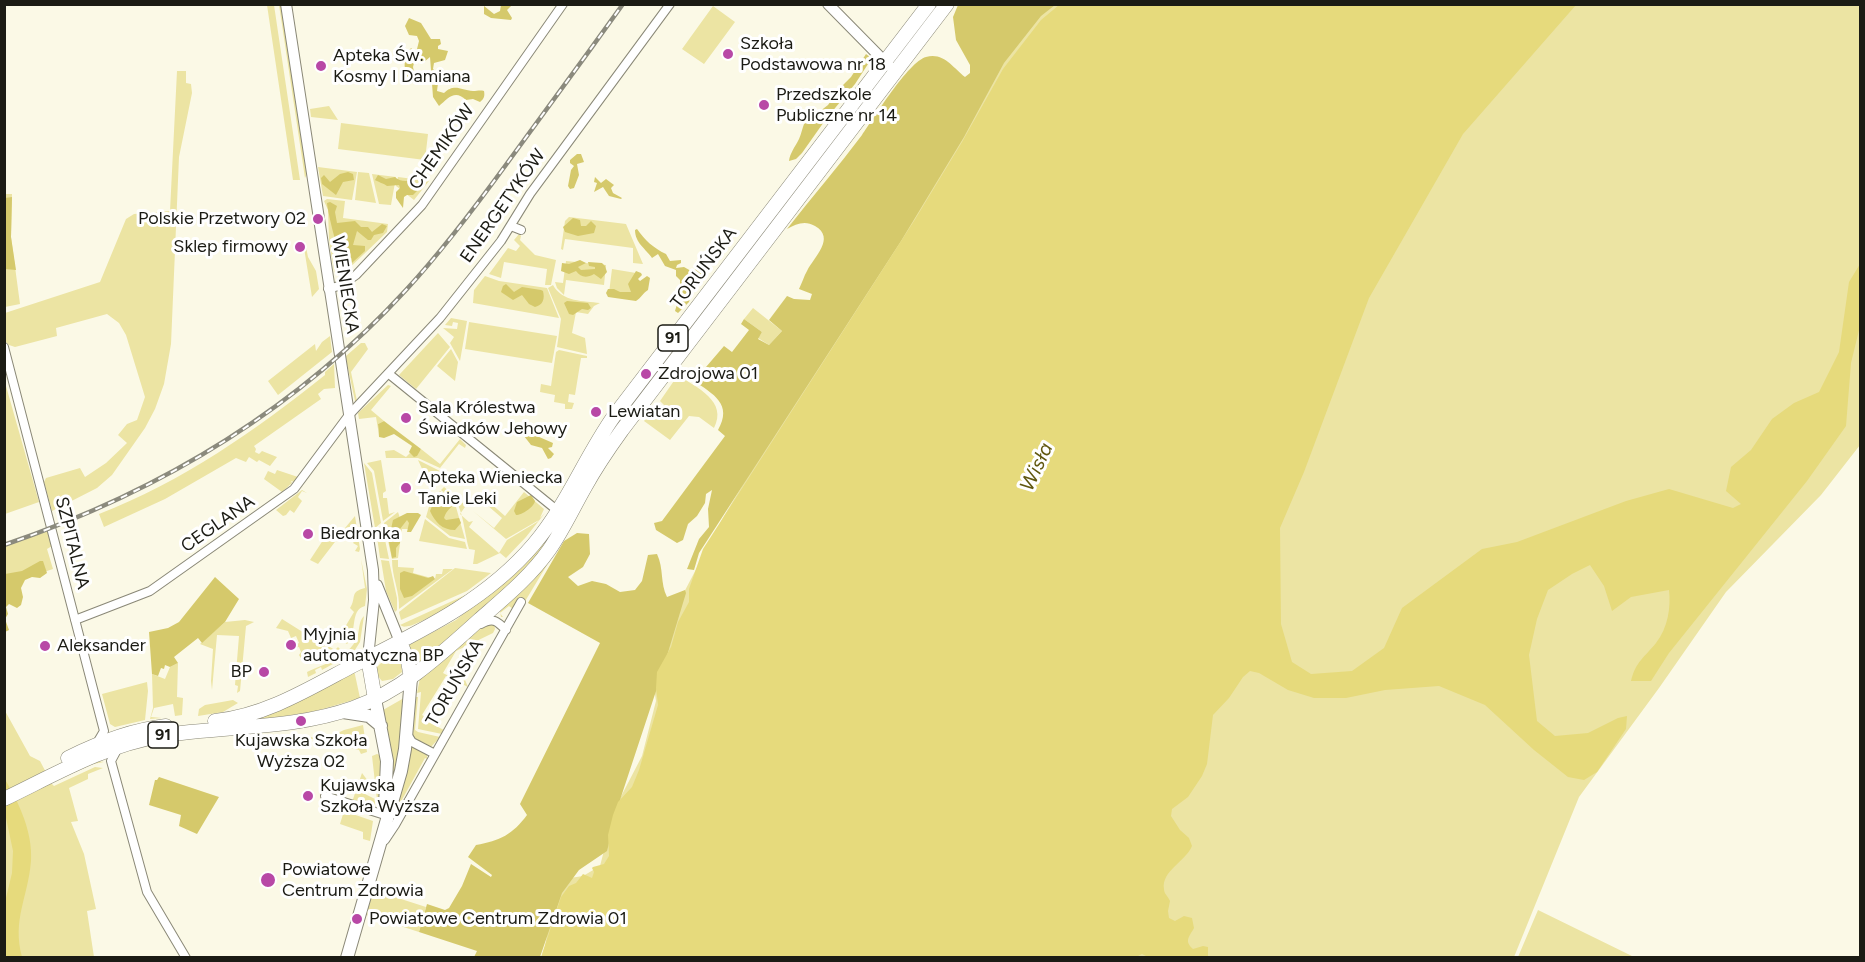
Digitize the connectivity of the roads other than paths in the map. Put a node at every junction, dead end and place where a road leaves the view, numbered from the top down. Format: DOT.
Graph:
graph roads {
  1 [pos="286,4"];
  2 [pos="563,4"];
  3 [pos="670,4"];
  4 [pos="828,4"];
  5 [pos="929,4"];
  6 [pos="947,4"];
  7 [pos="886,60"];
  8 [pos="890,81"];
  9 [pos="511,226"];
  10 [pos="521,230"];
  11 [pos="328,289"];
  12 [pos="4,347"];
  13 [pos="389,374"];
  14 [pos="348,415"];
  15 [pos="558,511"];
  16 [pos="373,570"];
  17 [pos="512,591"];
  18 [pos="521,602"];
  19 [pos="75,620"];
  20 [pos="497,621"];
  21 [pos="472,626"];
  22 [pos="506,630"];
  23 [pos="400,642"];
  24 [pos="368,658"];
  25 [pos="411,678"];
  26 [pos="375,699"];
  27 [pos="339,712"];
  28 [pos="382,727"];
  29 [pos="104,731"];
  30 [pos="407,732"];
  31 [pos="120,741"];
  32 [pos="94,751"];
  33 [pos="435,754"];
  34 [pos="111,760"];
  35 [pos="47,774"];
  36 [pos="4,789"];
  37 [pos="325,796"];
  38 [pos="4,799"];
  39 [pos="384,825"];
  40 [pos="186,957"];
  41 [pos="346,957"];
  1 -- 11 [label="street, WIENIECKA"];
  2 -- 11 [label="street, CHEMIKÓW"];
  3 -- 9 [label="street, ENERGETYKÓW"];
  4 -- 7 [label="street"];
  5 -- 7 [label="main road, TORUŃSKA / 91"];
  6 -- 8 [label="main road, TORUŃSKA / 91"];
  7 -- 8 [label="street"];
  7 -- 15 [label="main road, TORUŃSKA / 91"];
  8 -- 17 [label="main road, TORUŃSKA / 91"];
  9 -- 10 [label="street"];
  9 -- 13 [label="street, ENERGETYKÓW"];
  11 -- 14 [label="street, WIENIECKA"];
  12 -- 19 [label="street, SZPITALNA"];
  13 -- 14 [label="street, ENERGETYKÓW"];
  13 -- 15 [label="street"];
  14 -- 16 [label="street, WIENIECKA"];
  14 -- 19 [label="street, CEGLANA"];
  15 -- 23 [label="main road, TORUŃSKA / 91"];
  16 -- 23 [label="street, WIENIECKA"];
  16 -- 24 [label="street, WIENIECKA"];
  17 -- 20 [label="street"];
  17 -- 21 [label="main road, TORUŃSKA / 91"];
  18 -- 22 [label="street, TORUŃSKA"];
  19 -- 29 [label="street, SZPITALNA"];
  20 -- 21 [label="street, TORUŃSKA"];
  20 -- 22 [label="street, TORUŃSKA"];
  21 -- 25 [label="main road, TORUŃSKA / 91"];
  22 -- 33 [label="street, TORUŃSKA"];
  23 -- 24 [label="main road, 91"];
  23 -- 25 [label="main road"];
  24 -- 26 [label="main road"];
  24 -- 31 [label="main road, 91"];
  25 -- 26 [label="main road, 91"];
  25 -- 30 [label="main road"];
  26 -- 27 [label="main road, 91"];
  26 -- 28 [label="main road"];
  27 -- 28 [label="main road"];
  27 -- 31 [label="main road, 91"];
  28 -- 39 [label="main road"];
  29 -- 31 [label="street"];
  29 -- 32 [label="street"];
  30 -- 33 [label="street, TORUŃSKA"];
  30 -- 39 [label="main road"];
  31 -- 32 [label="main road, 91"];
  31 -- 34 [label="street"];
  32 -- 34 [label="street"];
  32 -- 35 [label="main road, 91"];
  33 -- 39 [label="street, TORUŃSKA"];
  34 -- 40 [label="street"];
  35 -- 36 [label="main road, 91"];
  35 -- 38 [label="main road, 91"];
  37 -- 39 [label="street"];
  39 -- 41 [label="main road"];
}
